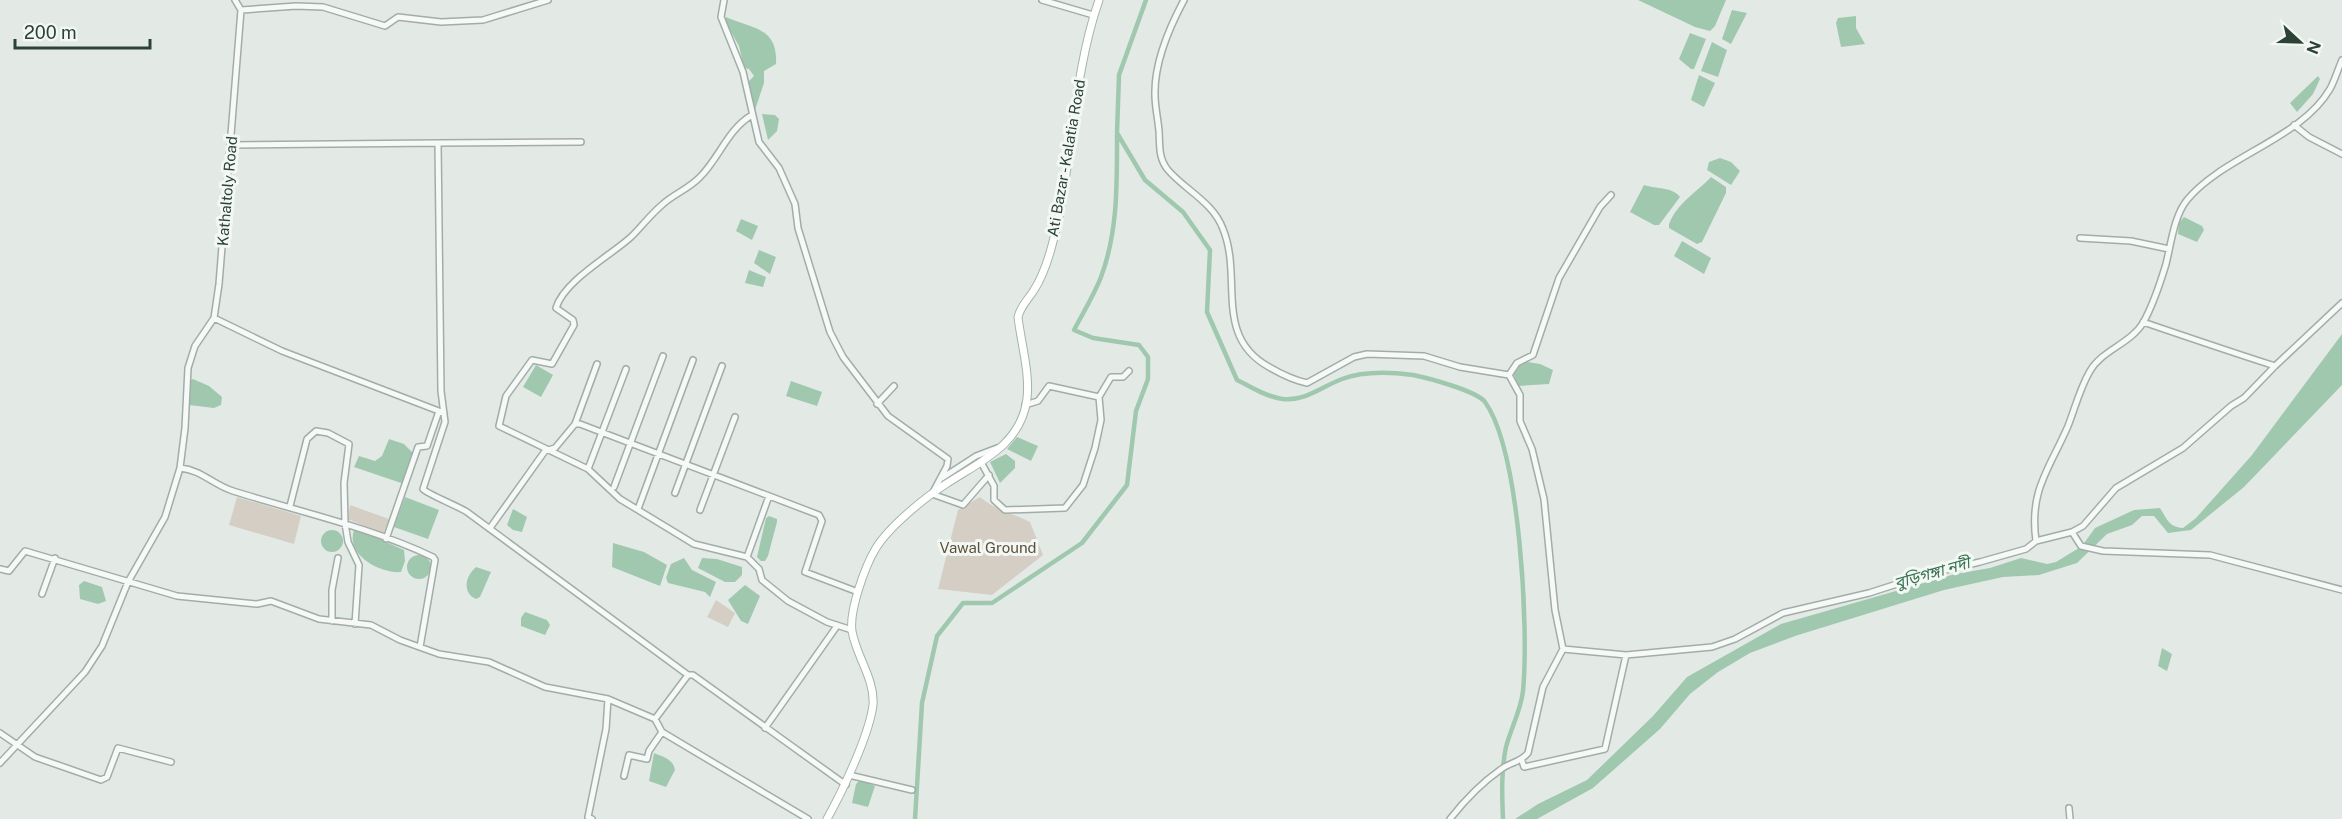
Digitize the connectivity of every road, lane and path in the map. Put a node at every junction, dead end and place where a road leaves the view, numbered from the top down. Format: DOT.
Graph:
graph roads {
  1 [pos="235,0"];
  2 [pos="270,0"];
  3 [pos="548,0"];
  4 [pos="724,0"];
  5 [pos="1042,0"];
  6 [pos="1099,0"];
  7 [pos="1184,0"];
  8 [pos="267,7"];
  9 [pos="241,10"];
  10 [pos="1094,15"];
  11 [pos="2342,60"];
  12 [pos="752,115"];
  13 [pos="2294,126"];
  14 [pos="581,142"];
  15 [pos="438,143"];
  16 [pos="232,145"];
  17 [pos="2342,154"];
  18 [pos="1611,195"];
  19 [pos="2080,238"];
  20 [pos="2169,249"];
  21 [pos="2342,303"];
  22 [pos="214,318"];
  23 [pos="2143,322"];
  24 [pos="663,356"];
  25 [pos="693,360"];
  26 [pos="597,364"];
  27 [pos="722,366"];
  28 [pos="2275,366"];
  29 [pos="626,369"];
  30 [pos="1129,371"];
  31 [pos="1509,375"];
  32 [pos="894,386"];
  33 [pos="1099,397"];
  34 [pos="877,404"];
  35 [pos="1025,405"];
  36 [pos="442,412"];
  37 [pos="735,417"];
  38 [pos="575,424"];
  39 [pos="602,432"];
  40 [pos="630,443"];
  41 [pos="1001,447"];
  42 [pos="549,449"];
  43 [pos="658,453"];
  44 [pos="686,464"];
  45 [pos="982,464"];
  46 [pos="180,468"];
  47 [pos="588,469"];
  48 [pos="989,474"];
  49 [pos="714,475"];
  50 [pos="940,480"];
  51 [pos="614,487"];
  52 [pos="675,493"];
  53 [pos="932,494"];
  54 [pos="769,496"];
  55 [pos="290,506"];
  56 [pos="638,509"];
  57 [pos="700,510"];
  58 [pos="345,523"];
  59 [pos="490,528"];
  60 [pos="2072,532"];
  61 [pos="386,539"];
  62 [pos="2036,541"];
  63 [pos="747,557"];
  64 [pos="55,558"];
  65 [pos="338,558"];
  66 [pos="0,569"];
  67 [pos="128,582"];
  68 [pos="2342,590"];
  69 [pos="858,592"];
  70 [pos="42,594"];
  71 [pos="332,621"];
  72 [pos="355,624"];
  73 [pos="837,626"];
  74 [pos="852,630"];
  75 [pos="420,647"];
  76 [pos="1563,649"];
  77 [pos="1626,655"];
  78 [pos="688,675"];
  79 [pos="608,699"];
  80 [pos="655,719"];
  81 [pos="765,728"];
  82 [pos="662,732"];
  83 [pos="0,733"];
  84 [pos="20,745"];
  85 [pos="171,762"];
  86 [pos="1519,762"];
  87 [pos="0,763"];
  88 [pos="849,775"];
  89 [pos="624,776"];
  90 [pos="846,785"];
  91 [pos="912,790"];
  92 [pos="2069,808"];
  93 [pos="592,819"];
  94 [pos="808,819"];
  95 [pos="827,819"];
  96 [pos="1450,819"];
  97 [pos="2070,819"];
  1 -- 9 [label="street"];
  2 -- 8 [label="street"];
  3 -- 8 [label="street"];
  4 -- 12 [label="street"];
  5 -- 10 [label="street"];
  6 -- 10 [label="main road, Ati Bazar - Kalatia Road"];
  7 -- 31 [label="street"];
  8 -- 9 [label="street"];
  9 -- 16 [label="street, Kathaltoly Road"];
  10 -- 35 [label="main road, Ati Bazar - Kalatia Road"];
  11 -- 13 [label="street"];
  12 -- 34 [label="street"];
  12 -- 42 [label="street"];
  13 -- 17 [label="street"];
  13 -- 20 [label="street"];
  14 -- 15 [label="street"];
  15 -- 16 [label="street"];
  15 -- 36 [label="street"];
  16 -- 22 [label="street, Kathaltoly Road"];
  18 -- 31 [label="street"];
  19 -- 20 [label="street"];
  20 -- 23 [label="street"];
  21 -- 28 [label="street"];
  22 -- 36 [label="street"];
  22 -- 46 [label="street, Kathaltoly Road"];
  23 -- 28 [label="street"];
  23 -- 62 [label="street"];
  24 -- 40 [label="street"];
  25 -- 43 [label="street"];
  26 -- 38 [label="street"];
  27 -- 44 [label="street"];
  28 -- 60 [label="street"];
  29 -- 39 [label="street"];
  30 -- 33 [label="street"];
  31 -- 76 [label="street"];
  32 -- 34 [label="street"];
  33 -- 35 [label="street"];
  33 -- 48 [label="street"];
  34 -- 50 [label="street"];
  35 -- 41 [label="main road, Ati Bazar - Kalatia Road"];
  36 -- 59 [label="street"];
  36 -- 61 [label="street"];
  37 -- 49 [label="street"];
  38 -- 39 [label="street"];
  38 -- 42 [label="street"];
  39 -- 40 [label="street"];
  39 -- 47 [label="street"];
  40 -- 43 [label="street"];
  40 -- 51 [label="street"];
  41 -- 45 [label="main road, Ati Bazar - Kalatia Road"];
  41 -- 50 [label="street"];
  42 -- 47 [label="street"];
  42 -- 59 [label="street"];
  43 -- 44 [label="street"];
  43 -- 56 [label="street"];
  44 -- 49 [label="street"];
  44 -- 52 [label="street"];
  45 -- 48 [label="street"];
  45 -- 53 [label="main road, Ati Bazar - Kalatia Road"];
  46 -- 55 [label="street"];
  46 -- 67 [label="street, Kathaltoly Road"];
  47 -- 56 [label="street"];
  48 -- 53 [label="street"];
  49 -- 54 [label="street"];
  49 -- 57 [label="street"];
  50 -- 53 [label="street"];
  53 -- 69 [label="main road"];
  54 -- 63 [label="street"];
  54 -- 69 [label="street"];
  55 -- 58 [label="street"];
  55 -- 58 [label="street"];
  56 -- 63 [label="street"];
  58 -- 61 [label="street"];
  58 -- 72 [label="street"];
  59 -- 78 [label="street"];
  60 -- 62 [label="street"];
  60 -- 68 [label="street"];
  61 -- 75 [label="street"];
  62 -- 77 [label="street"];
  63 -- 73 [label="street"];
  64 -- 66 [label="street"];
  64 -- 67 [label="street"];
  64 -- 70 [label="street"];
  65 -- 71 [label="street"];
  67 -- 71 [label="street"];
  67 -- 84 [label="street, Kathaltoly Road"];
  69 -- 74 [label="main road"];
  71 -- 72 [label="street"];
  72 -- 75 [label="street"];
  73 -- 74 [label="street"];
  73 -- 81 [label="street"];
  74 -- 88 [label="main road"];
  75 -- 79 [label="street"];
  76 -- 77 [label="street"];
  76 -- 86 [label="street"];
  77 -- 86 [label="street"];
  78 -- 80 [label="street"];
  78 -- 81 [label="street"];
  79 -- 80 [label="street"];
  79 -- 93 [label="street"];
  80 -- 82 [label="street"];
  81 -- 90 [label="street"];
  82 -- 89 [label="street"];
  82 -- 94 [label="street"];
  83 -- 84 [label="street"];
  84 -- 85 [label="street"];
  84 -- 87 [label="street, Kathaltoly Road"];
  86 -- 96 [label="street"];
  88 -- 90 [label="main road"];
  88 -- 91 [label="street"];
  90 -- 95 [label="main road"];
  92 -- 97 [label="street"];
}
